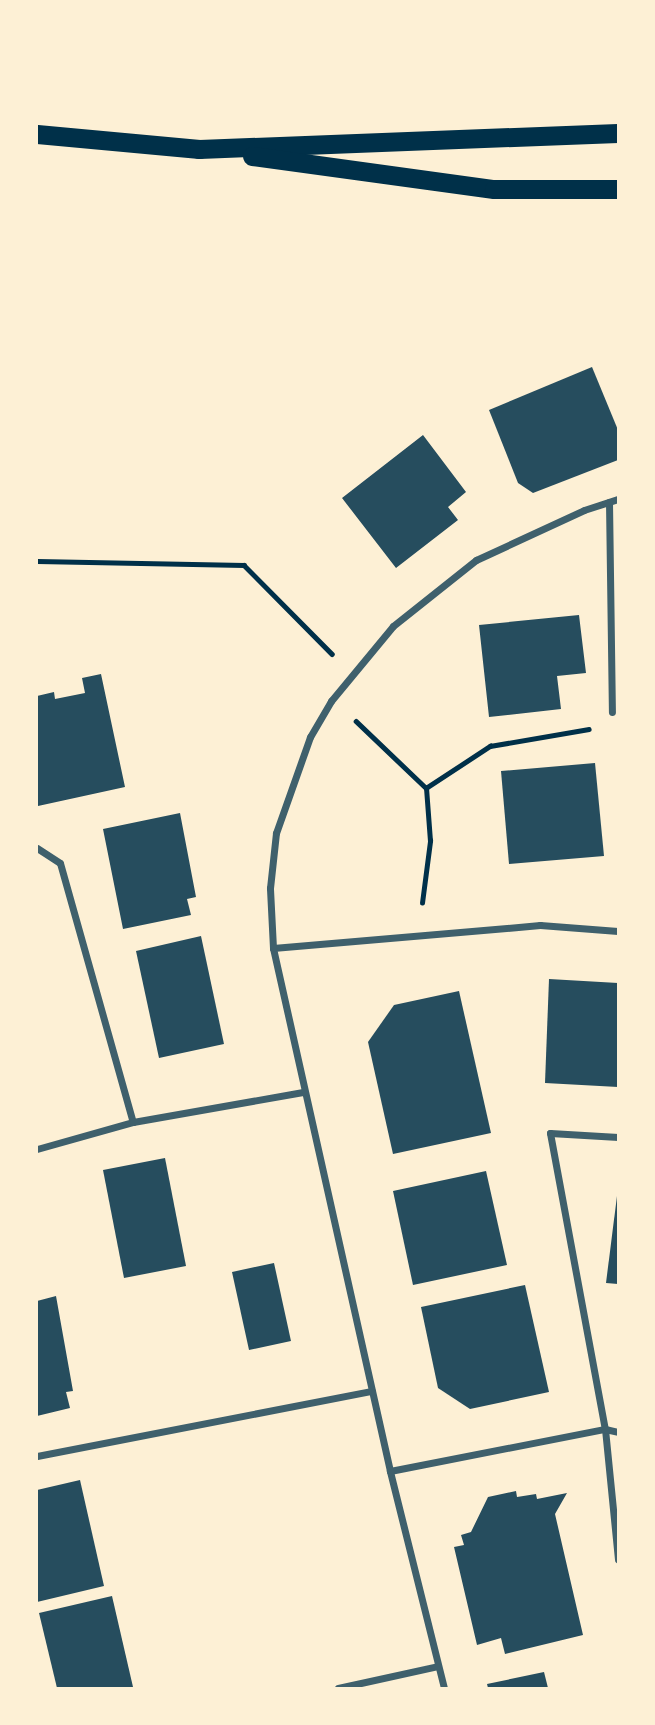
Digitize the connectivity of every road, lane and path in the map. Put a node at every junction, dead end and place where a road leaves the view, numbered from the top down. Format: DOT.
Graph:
graph roads {
  1 [pos="37,134"];
  2 [pos="618,134"];
  3 [pos="199,149"];
  4 [pos="618,189"];
  5 [pos="618,499"];
  6 [pos="609,502"];
  7 [pos="37,561"];
  8 [pos="353,673"];
  9 [pos="331,701"];
  10 [pos="612,712"];
  11 [pos="426,788"];
  12 [pos="37,848"];
  13 [pos="618,931"];
  14 [pos="419,935"];
  15 [pos="273,948"];
  16 [pos="304,1092"];
  17 [pos="133,1122"];
  18 [pos="618,1138"];
  19 [pos="37,1149"];
  20 [pos="372,1391"];
  21 [pos="605,1429"];
  22 [pos="618,1432"];
  23 [pos="37,1456"];
  24 [pos="390,1471"];
  25 [pos="618,1559"];
  26 [pos="439,1666"];
  27 [pos="338,1688"];
  28 [pos="444,1688"];
  1 -- 3 [label="highway"];
  2 -- 3 [label="highway"];
  3 -- 4 [label="highway"];
  5 -- 6 [label="street"];
  6 -- 8 [label="street"];
  6 -- 10 [label="street"];
  7 -- 8 [label="path"];
  8 -- 9 [label="street"];
  9 -- 11 [label="path"];
  9 -- 15 [label="street"];
  10 -- 11 [label="path"];
  11 -- 14 [label="path"];
  12 -- 17 [label="street"];
  13 -- 14 [label="street"];
  14 -- 15 [label="street"];
  15 -- 16 [label="street"];
  16 -- 17 [label="street"];
  16 -- 20 [label="street"];
  17 -- 19 [label="street"];
  18 -- 21 [label="street"];
  20 -- 23 [label="street"];
  20 -- 24 [label="street"];
  21 -- 22 [label="street"];
  21 -- 24 [label="street"];
  21 -- 25 [label="street"];
  24 -- 26 [label="street"];
  26 -- 27 [label="street"];
  26 -- 28 [label="street"];
}
